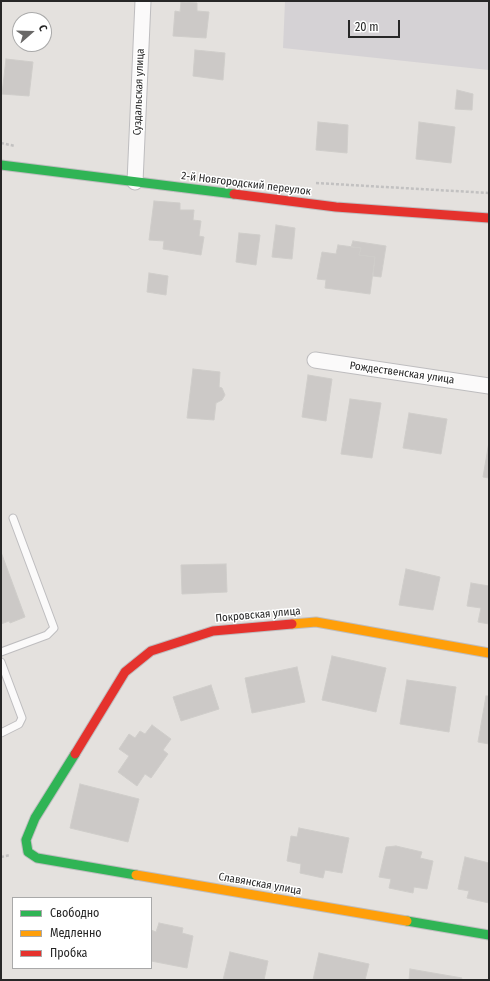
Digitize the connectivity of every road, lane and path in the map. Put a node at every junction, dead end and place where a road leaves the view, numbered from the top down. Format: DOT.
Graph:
graph roads {
  1 [pos="143,1"];
  2 [pos="1,143"];
  3 [pos="16,146"];
  4 [pos="1,166"];
  5 [pos="135,182"];
  6 [pos="309,183"];
  7 [pos="489,193"];
  8 [pos="489,218"];
  9 [pos="315,360"];
  10 [pos="489,386"];
  11 [pos="13,518"];
  12 [pos="1,652"];
  13 [pos="489,653"];
  14 [pos="1,662"];
  15 [pos="1,733"];
  16 [pos="28,852"];
  17 [pos="489,935"];
  1 -- 5 [label="street, Суздальская улица"];
  2 -- 3 [label="path"];
  4 -- 5 [label="street, 2-й Новгородский переулок"];
  5 -- 8 [label="street, 2-й Новгородский переулок"];
  6 -- 7 [label="path"];
  9 -- 10 [label="street, Рождественская улица"];
  11 -- 12 [label="lane"];
  13 -- 16 [label="street, Покровская улица"];
  14 -- 15 [label="lane"];
  16 -- 17 [label="street, Славянская улица"];
}
